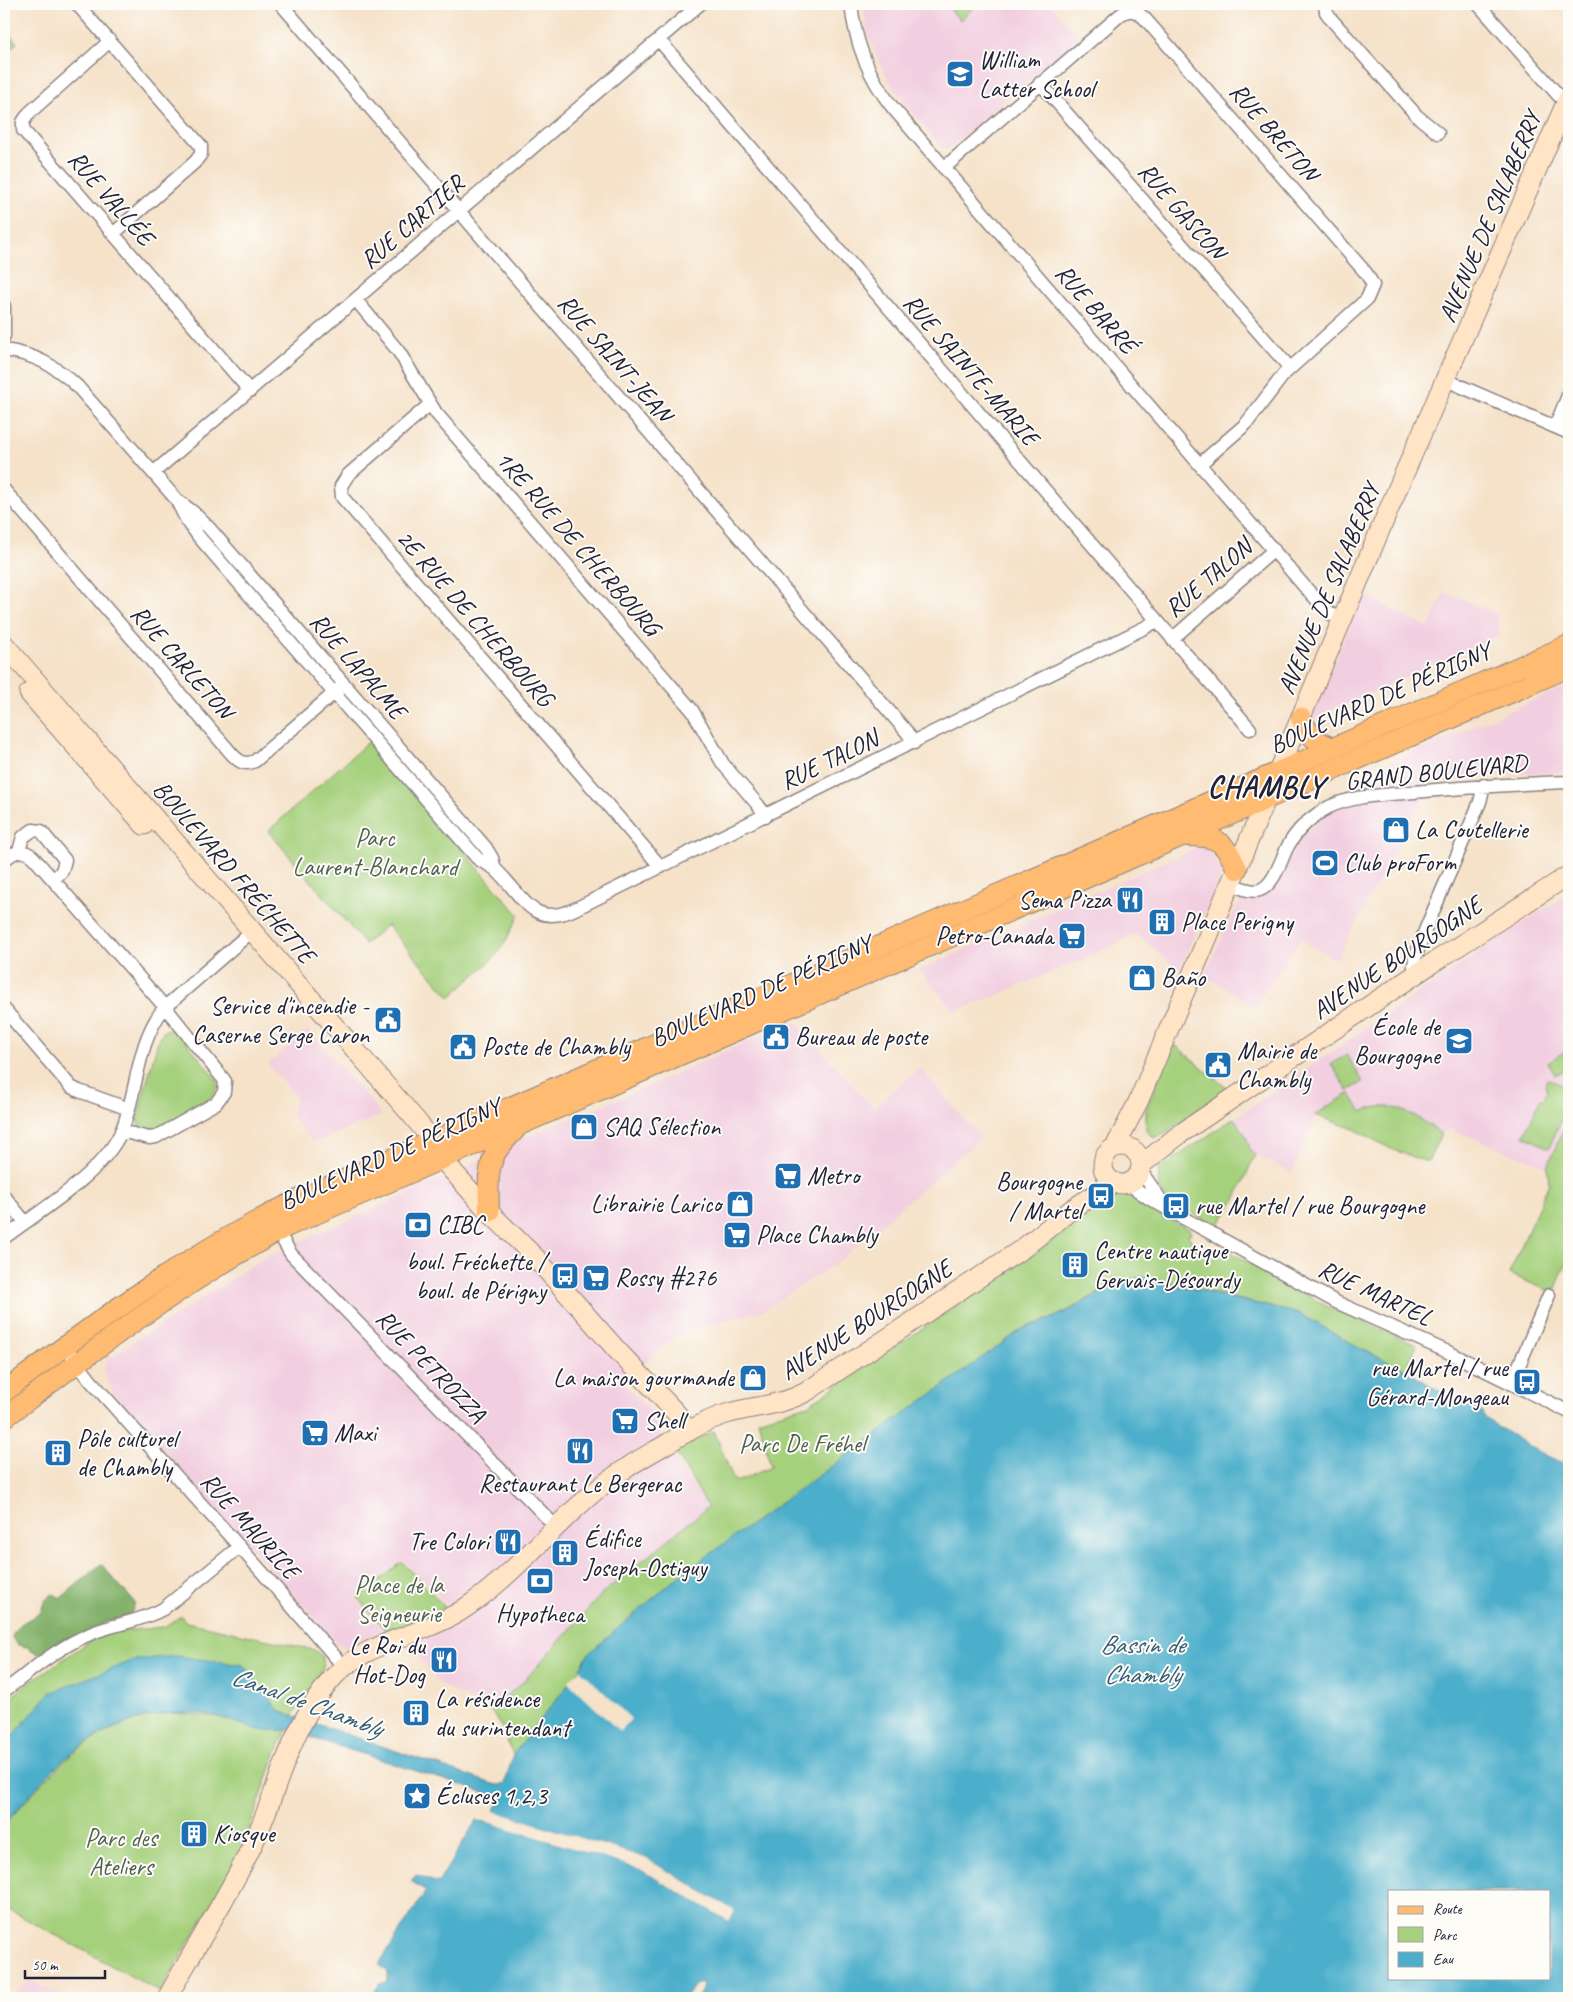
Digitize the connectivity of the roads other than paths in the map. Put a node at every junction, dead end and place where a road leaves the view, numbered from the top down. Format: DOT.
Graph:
graph roads {
  1 [pos="77,4"];
  2 [pos="281,4"];
  3 [pos="700,4"];
  4 [pos="851,4"];
  5 [pos="1325,4"];
  6 [pos="1478,4"];
  7 [pos="659,40"];
  8 [pos="110,41"];
  9 [pos="1040,83"];
  10 [pos="1568,99"];
  11 [pos="1438,133"];
  12 [pos="944,168"];
  13 [pos="459,211"];
  14 [pos="113,234"];
  15 [pos="356,300"];
  16 [pos="4,306"];
  17 [pos="4,336"];
  18 [pos="4,350"];
  19 [pos="1290,368"];
  20 [pos="1446,380"];
  21 [pos="250,391"];
  22 [pos="1569,393"];
  23 [pos="429,405"];
  24 [pos="1554,427"];
  25 [pos="1569,433"];
  26 [pos="1200,464"];
  27 [pos="153,474"];
  28 [pos="4,490"];
  29 [pos="176,499"];
  30 [pos="1274,550"];
  31 [pos="1342,620"];
  32 [pos="1156,621"];
  33 [pos="1172,639"];
  34 [pos="4,644"];
  35 [pos="1569,644"];
  36 [pos="4,664"];
  37 [pos="1569,667"];
  38 [pos="344,685"];
  39 [pos="334,693"];
  40 [pos="1301,718"];
  41 [pos="1250,729"];
  42 [pos="914,743"];
  43 [pos="1333,748"];
  44 [pos="1278,772"];
  45 [pos="1569,782"];
  46 [pos="1484,786"];
  47 [pos="1267,799"];
  48 [pos="766,816"];
  49 [pos="1182,836"];
  50 [pos="19,851"];
  51 [pos="4,860"];
  52 [pos="661,867"];
  53 [pos="496,869"];
  54 [pos="1569,875"];
  55 [pos="1234,876"];
  56 [pos="53,880"];
  57 [pos="520,898"];
  58 [pos="247,935"];
  59 [pos="1417,973"];
  60 [pos="165,1007"];
  61 [pos="4,1009"];
  62 [pos="128,1109"];
  63 [pos="518,1126"];
  64 [pos="121,1131"];
  65 [pos="426,1142"];
  66 [pos="442,1159"];
  67 [pos="1125,1166"];
  68 [pos="4,1196"];
  69 [pos="489,1212"];
  70 [pos="25,1222"];
  71 [pos="278,1232"];
  72 [pos="4,1238"];
  73 [pos="1549,1294"];
  74 [pos="64,1346"];
  75 [pos="77,1364"];
  76 [pos="1512,1382"];
  77 [pos="4,1392"];
  78 [pos="1569,1412"];
  79 [pos="4,1418"];
  80 [pos="688,1432"];
  81 [pos="556,1527"];
  82 [pos="239,1547"];
  83 [pos="344,1667"];
  84 [pos="4,1692"];
  85 [pos="167,1998"];
  1 -- 8 [label="street"];
  2 -- 13 [label="street, RUE SAINT-JEAN"];
  3 -- 7 [label="street, RUE CARTIER"];
  4 -- 12 [label="street, RUE BARRÉ"];
  5 -- 11 [label="street"];
  6 -- 10 [label="street"];
  7 -- 13 [label="street, RUE CARTIER"];
  7 -- 32 [label="street, RUE SAINTE-MARIE"];
  8 -- 14 [label="street, RUE VALLÉE"];
  8 -- 14 [label="street"];
  9 -- 12 [label="street, RUE BRETON"];
  9 -- 19 [label="street, RUE GASCON"];
  9 -- 19 [label="street, RUE BRETON"];
  10 -- 20 [label="street, AVENUE DE SALABERRY"];
  12 -- 26 [label="street, RUE BARRÉ"];
  13 -- 15 [label="street, RUE CARTIER"];
  13 -- 42 [label="street, RUE SAINT-JEAN"];
  14 -- 21 [label="street, RUE VALLÉE"];
  15 -- 21 [label="street, RUE CARTIER"];
  15 -- 23 [label="street, 1RE RUE DE CHERBOURG"];
  16 -- 17 [label="street"];
  18 -- 27 [label="street, RUE LAPALME"];
  19 -- 26 [label="street, RUE BRETON"];
  20 -- 24 [label="street"];
  20 -- 31 [label="street, AVENUE DE SALABERRY"];
  21 -- 27 [label="street, RUE CARTIER"];
  22 -- 24 [label="street"];
  23 -- 48 [label="street, 1RE RUE DE CHERBOURG"];
  23 -- 52 [label="street, 2E RUE DE CHERBOURG"];
  24 -- 25 [label="street"];
  26 -- 30 [label="street, RUE BARRÉ"];
  27 -- 29 [label="street, RUE LAPALME"];
  28 -- 39 [label="street, RUE CARLETON"];
  29 -- 38 [label="street, RUE LAPALME"];
  29 -- 39 [label="street, RUE LAPALME"];
  30 -- 31 [label="street, RUE BARRÉ"];
  30 -- 33 [label="street, RUE TALON"];
  31 -- 40 [label="street, AVENUE DE SALABERRY"];
  32 -- 33 [label="street, RUE SAINTE-MARIE"];
  32 -- 42 [label="street, RUE TALON"];
  33 -- 41 [label="street, RUE SAINTE-MARIE"];
  34 -- 58 [label="street, BOULEVARD FRÉCHETTE"];
  35 -- 43 [label="main road, BOULEVARD DE PÉRIGNY"];
  36 -- 58 [label="street, BOULEVARD FRÉCHETTE"];
  37 -- 47 [label="main road, BOULEVARD DE PÉRIGNY"];
  38 -- 39 [label="street, RUE CARLETON"];
  38 -- 53 [label="street, RUE LAPALME"];
  39 -- 53 [label="street, RUE LAPALME"];
  40 -- 43 [label="main road"];
  40 -- 44 [label="street, AVENUE DE SALABERRY"];
  42 -- 48 [label="street, RUE TALON"];
  43 -- 44 [label="main road, BOULEVARD DE PÉRIGNY"];
  44 -- 47 [label="street, AVENUE DE SALABERRY"];
  44 -- 65 [label="main road, BOULEVARD DE PÉRIGNY"];
  45 -- 46 [label="street, GRAND BOULEVARD"];
  46 -- 55 [label="street, GRAND BOULEVARD"];
  46 -- 59 [label="street"];
  47 -- 49 [label="main road, BOULEVARD DE PÉRIGNY"];
  47 -- 55 [label="street, AVENUE DE SALABERRY"];
  48 -- 52 [label="street, RUE TALON"];
  49 -- 55 [label="main road"];
  49 -- 63 [label="main road, BOULEVARD DE PÉRIGNY"];
  50 -- 51 [label="street"];
  50 -- 56 [label="street"];
  50 -- 56 [label="street"];
  52 -- 57 [label="street, RUE TALON"];
  53 -- 57 [label="street, RUE LAPALME"];
  54 -- 59 [label="street, AVENUE BOURGOGNE"];
  55 -- 67 [label="street, AVENUE DE SALABERRY"];
  56 -- 60 [label="street"];
  58 -- 60 [label="street"];
  58 -- 65 [label="street, BOULEVARD FRÉCHETTE"];
  59 -- 67 [label="street, AVENUE BOURGOGNE"];
  60 -- 62 [label="street"];
  60 -- 64 [label="street"];
  61 -- 62 [label="street"];
  62 -- 64 [label="street"];
  63 -- 66 [label="main road, BOULEVARD DE PÉRIGNY"];
  63 -- 69 [label="main road"];
  64 -- 70 [label="street"];
  65 -- 66 [label="street, BOULEVARD FRÉCHETTE"];
  65 -- 74 [label="main road, BOULEVARD DE PÉRIGNY"];
  66 -- 69 [label="street, BOULEVARD FRÉCHETTE"];
  66 -- 71 [label="main road, BOULEVARD DE PÉRIGNY"];
  67 -- 76 [label="street, RUE MARTEL"];
  67 -- 80 [label="street, AVENUE BOURGOGNE"];
  68 -- 70 [label="street"];
  69 -- 80 [label="street, BOULEVARD FRÉCHETTE"];
  70 -- 72 [label="street"];
  71 -- 75 [label="main road, BOULEVARD DE PÉRIGNY"];
  71 -- 81 [label="street, RUE PETROZZA"];
  73 -- 76 [label="street"];
  74 -- 75 [label="street, RUE MAURICE"];
  74 -- 77 [label="main road, BOULEVARD DE PÉRIGNY"];
  75 -- 79 [label="main road, BOULEVARD DE PÉRIGNY"];
  75 -- 82 [label="street, RUE MAURICE"];
  76 -- 78 [label="street, RUE MARTEL"];
  80 -- 81 [label="street, AVENUE BOURGOGNE"];
  81 -- 83 [label="street, AVENUE BOURGOGNE"];
  82 -- 83 [label="street, RUE MAURICE"];
  82 -- 84 [label="street"];
  83 -- 85 [label="street, AVENUE BOURGOGNE"];
}
